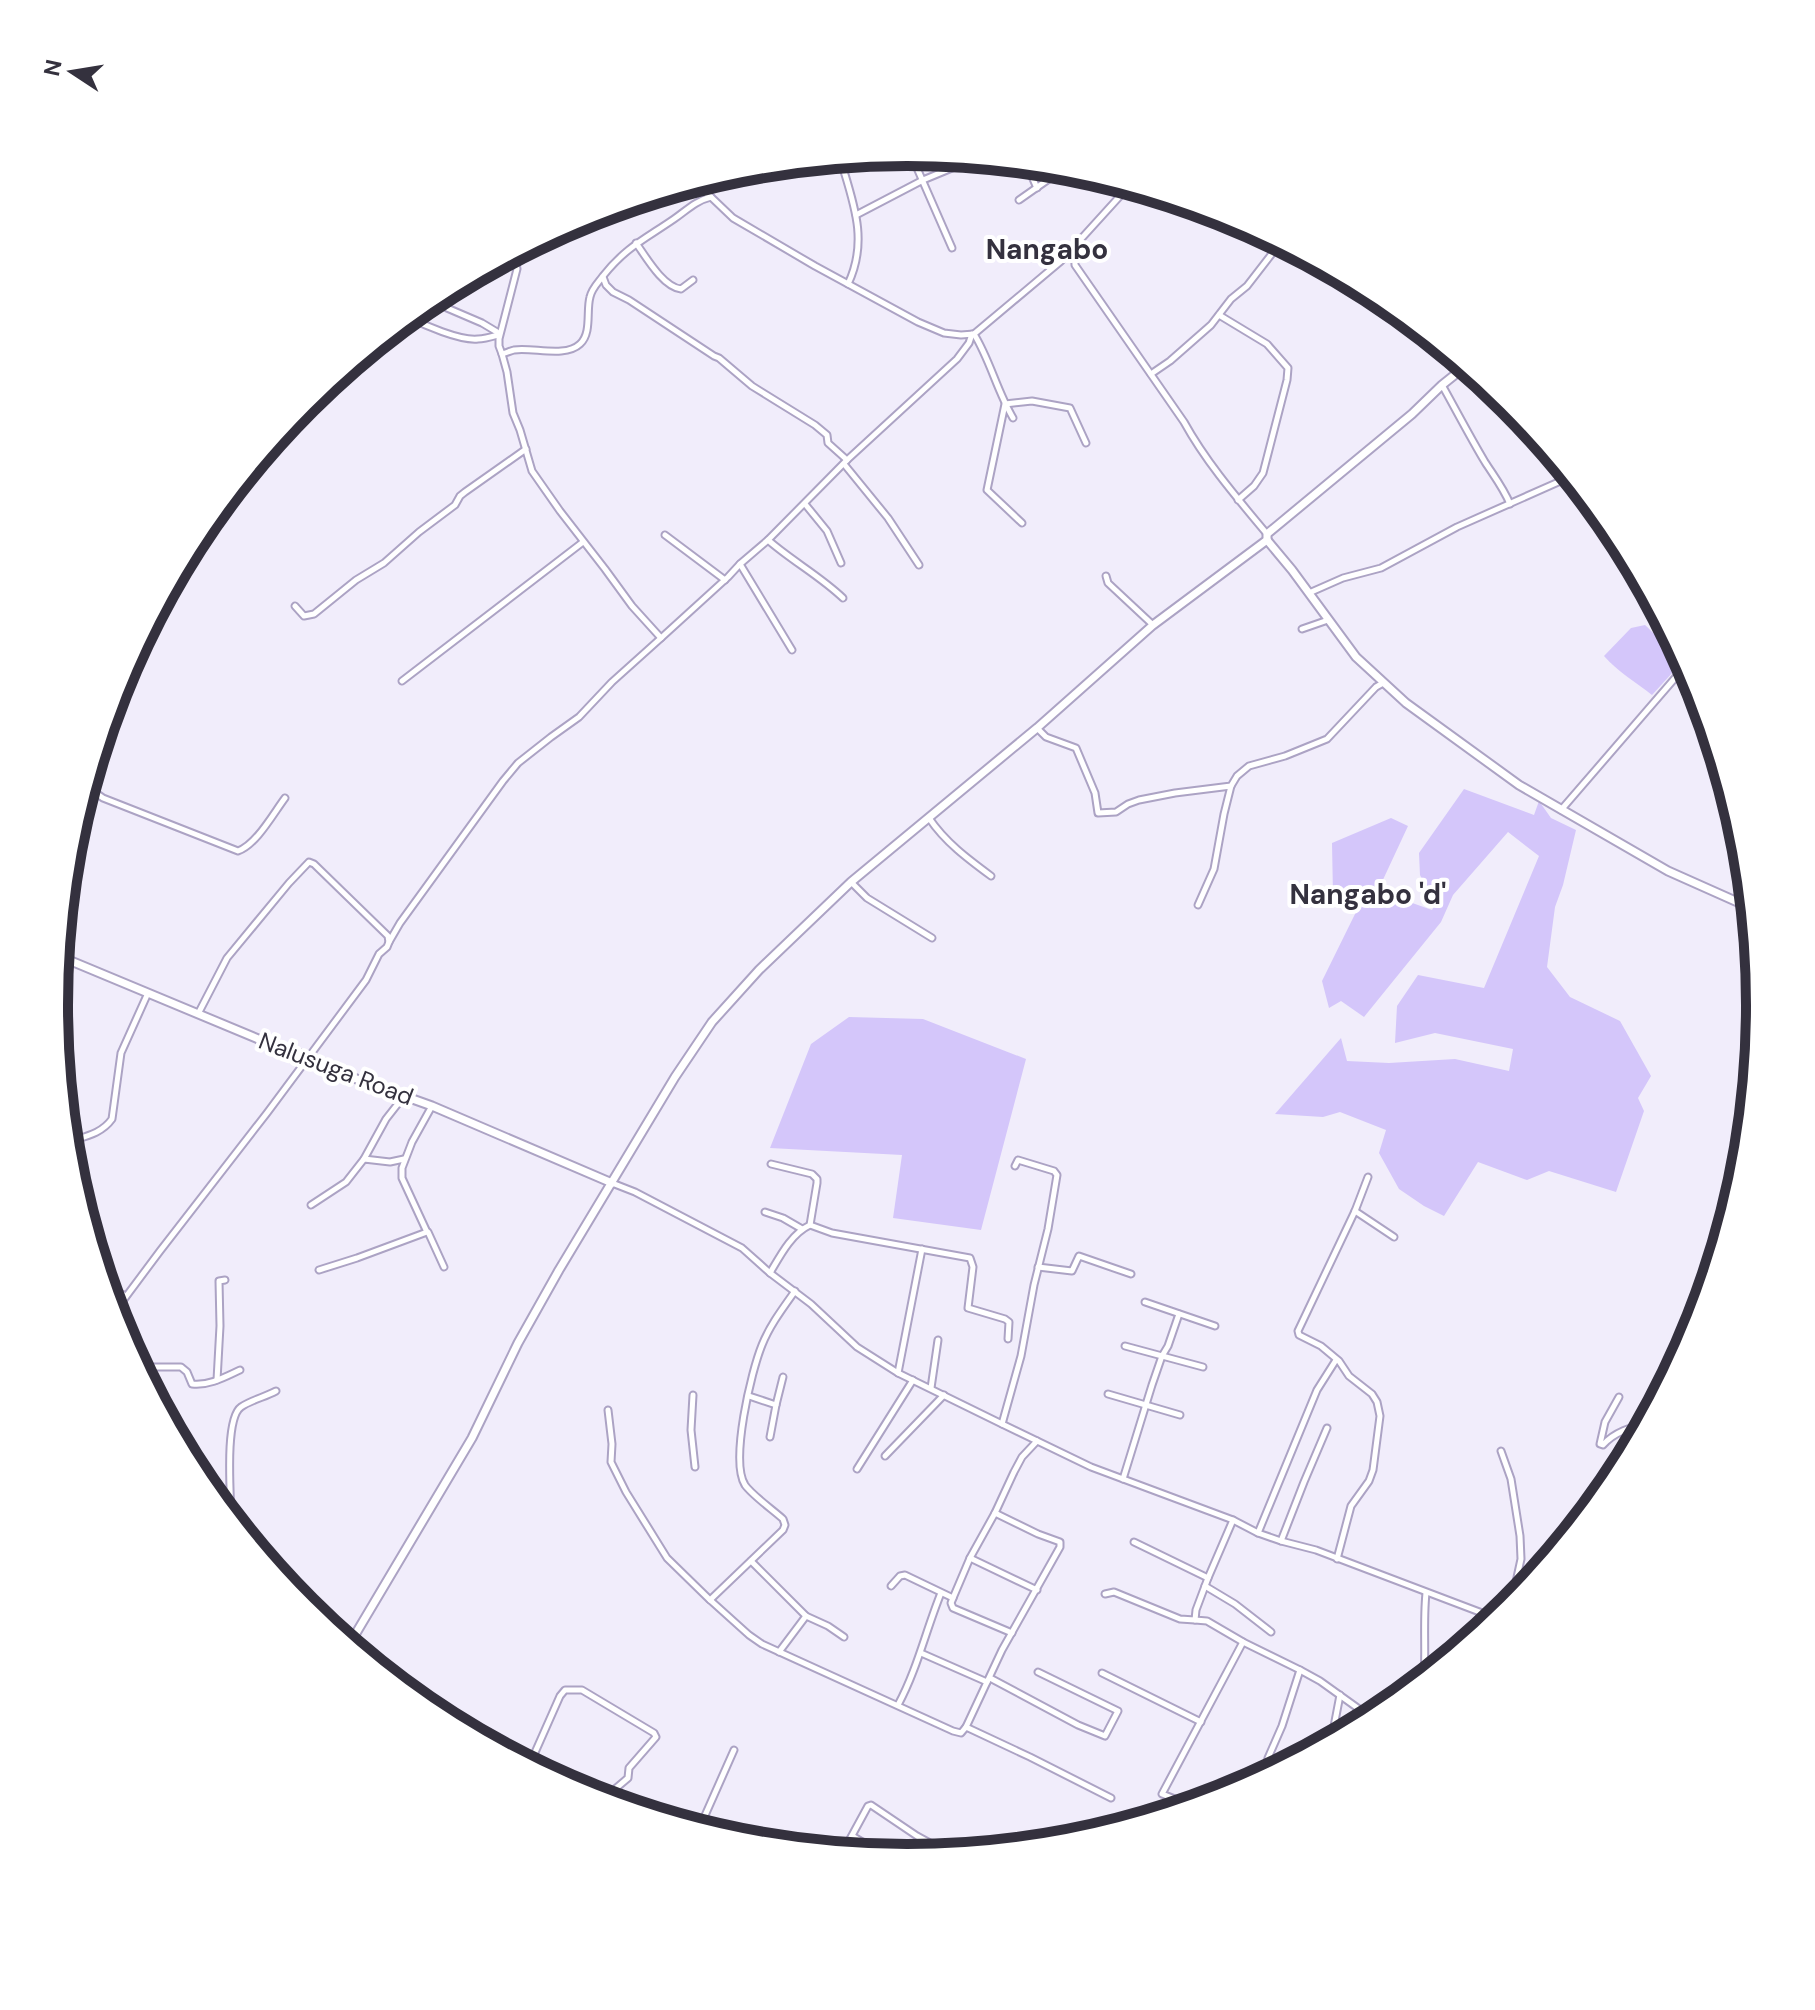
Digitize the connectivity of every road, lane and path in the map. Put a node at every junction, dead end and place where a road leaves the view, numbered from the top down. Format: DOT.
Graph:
graph roads {
  1 [pos="917,166"];
  2 [pos="955,167"];
  3 [pos="843,168"];
  4 [pos="1031,175"];
  5 [pos="1050,179"];
  6 [pos="923,180"];
  7 [pos="1037,188"];
  8 [pos="702,191"];
  9 [pos="1122,193"];
  10 [pos="711,197"];
  11 [pos="1019,200"];
  12 [pos="856,215"];
  13 [pos="636,243"];
  14 [pos="1074,245"];
  15 [pos="952,248"];
  16 [pos="1276,251"];
  17 [pos="1061,261"];
  18 [pos="515,263"];
  19 [pos="1075,265"];
  20 [pos="603,276"];
  21 [pos="693,280"];
  22 [pos="848,284"];
  23 [pos="447,303"];
  24 [pos="1219,315"];
  25 [pos="420,322"];
  26 [pos="973,334"];
  27 [pos="498,338"];
  28 [pos="502,354"];
  29 [pos="1458,372"];
  30 [pos="1151,374"];
  31 [pos="1442,385"];
  32 [pos="1005,404"];
  33 [pos="1013,418"];
  34 [pos="1086,443"];
  35 [pos="526,449"];
  36 [pos="846,462"];
  37 [pos="1563,480"];
  38 [pos="1238,500"];
  39 [pos="805,504"];
  40 [pos="1510,504"];
  41 [pos="1022,523"];
  42 [pos="665,535"];
  43 [pos="1267,537"];
  44 [pos="768,540"];
  45 [pos="583,542"];
  46 [pos="841,563"];
  47 [pos="740,564"];
  48 [pos="919,565"];
  49 [pos="1106,576"];
  50 [pos="725,580"];
  51 [pos="1309,593"];
  52 [pos="843,598"];
  53 [pos="295,606"];
  54 [pos="1328,620"];
  55 [pos="1153,625"];
  56 [pos="1302,629"];
  57 [pos="661,638"];
  58 [pos="792,650"];
  59 [pos="1678,673"];
  60 [pos="402,681"];
  61 [pos="1383,683"];
  62 [pos="1037,728"];
  63 [pos="1231,786"];
  64 [pos="96,793"];
  65 [pos="285,798"];
  66 [pos="1561,810"];
  67 [pos="929,818"];
  68 [pos="991,876"];
  69 [pos="851,882"];
  70 [pos="1741,903"];
  71 [pos="1198,905"];
  72 [pos="932,938"];
  73 [pos="389,942"];
  74 [pos="70,961"];
  75 [pos="148,993"];
  76 [pos="198,1014"];
  77 [pos="309,1056"];
  78 [pos="405,1096"];
  79 [pos="432,1106"];
  80 [pos="79,1138"];
  81 [pos="1020,1152"];
  82 [pos="405,1158"];
  83 [pos="364,1159"];
  84 [pos="771,1164"];
  85 [pos="1368,1177"];
  86 [pos="612,1183"];
  87 [pos="311,1205"];
  88 [pos="1355,1211"];
  89 [pos="765,1212"];
  90 [pos="810,1225"];
  91 [pos="802,1229"];
  92 [pos="427,1232"];
  93 [pos="1394,1237"];
  94 [pos="922,1249"];
  95 [pos="444,1267"];
  96 [pos="1038,1267"];
  97 [pos="319,1270"];
  98 [pos="770,1273"];
  99 [pos="1131,1274"];
  100 [pos="225,1280"];
  101 [pos="795,1291"];
  102 [pos="120,1293"];
  103 [pos="126,1296"];
  104 [pos="123,1301"];
  105 [pos="1145,1302"];
  106 [pos="1179,1314"];
  107 [pos="1215,1326"];
  108 [pos="1008,1339"];
  109 [pos="938,1340"];
  110 [pos="1125,1346"];
  111 [pos="1162,1356"];
  112 [pos="1336,1360"];
  113 [pos="151,1367"];
  114 [pos="1203,1367"];
  115 [pos="240,1370"];
  116 [pos="898,1373"];
  117 [pos="783,1377"];
  118 [pos="217,1380"];
  119 [pos="913,1380"];
  120 [pos="931,1388"];
  121 [pos="276,1391"];
  122 [pos="1108,1394"];
  123 [pos="693,1395"];
  124 [pos="944,1395"];
  125 [pos="749,1396"];
  126 [pos="1619,1397"];
  127 [pos="776,1405"];
  128 [pos="1146,1405"];
  129 [pos="608,1410"];
  130 [pos="1180,1415"];
  131 [pos="1002,1424"];
  132 [pos="1634,1427"];
  133 [pos="1327,1428"];
  134 [pos="770,1437"];
  135 [pos="1038,1441"];
  136 [pos="1501,1451"];
  137 [pos="885,1456"];
  138 [pos="695,1467"];
  139 [pos="857,1469"];
  140 [pos="1123,1479"];
  141 [pos="230,1501"];
  142 [pos="995,1513"];
  143 [pos="1233,1520"];
  144 [pos="1258,1533"];
  145 [pos="1281,1541"];
  146 [pos="1134,1542"];
  147 [pos="970,1558"];
  148 [pos="1337,1559"];
  149 [pos="751,1561"];
  150 [pos="1208,1578"];
  151 [pos="1515,1584"];
  152 [pos="891,1586"];
  153 [pos="1205,1586"];
  154 [pos="1037,1590"];
  155 [pos="941,1593"];
  156 [pos="1426,1593"];
  157 [pos="1105,1594"];
  158 [pos="953,1598"];
  159 [pos="709,1599"];
  160 [pos="715,1608"];
  161 [pos="1485,1614"];
  162 [pos="806,1616"];
  163 [pos="1195,1620"];
  164 [pos="1271,1632"];
  165 [pos="1012,1633"];
  166 [pos="354,1636"];
  167 [pos="844,1637"];
  168 [pos="1243,1642"];
  169 [pos="779,1652"];
  170 [pos="921,1653"];
  171 [pos="1425,1666"];
  172 [pos="1300,1670"];
  173 [pos="1038,1672"];
  174 [pos="1102,1673"];
  175 [pos="989,1680"];
  176 [pos="1340,1695"];
  177 [pos="898,1705"];
  178 [pos="1362,1711"];
  179 [pos="1201,1722"];
  180 [pos="966,1727"];
  181 [pos="1334,1728"];
  182 [pos="734,1750"];
  183 [pos="533,1756"];
  184 [pos="1267,1764"];
  185 [pos="613,1791"];
  186 [pos="1111,1798"];
  187 [pos="1176,1800"];
  188 [pos="703,1819"];
  189 [pos="852,1836"];
  190 [pos="848,1842"];
  191 [pos="864,1843"];
  192 [pos="931,1844"];
  1 -- 6 [label="street"];
  2 -- 6 [label="street"];
  3 -- 12 [label="street"];
  4 -- 7 [label="street"];
  5 -- 7 [label="street"];
  6 -- 12 [label="street"];
  6 -- 15 [label="street"];
  7 -- 11 [label="street"];
  8 -- 10 [label="street"];
  9 -- 14 [label="street"];
  10 -- 13 [label="street"];
  10 -- 22 [label="street"];
  12 -- 22 [label="street"];
  13 -- 20 [label="street"];
  13 -- 21 [label="street"];
  14 -- 17 [label="street"];
  14 -- 19 [label="street"];
  16 -- 24 [label="street"];
  17 -- 19 [label="street"];
  17 -- 26 [label="street"];
  18 -- 27 [label="street"];
  19 -- 30 [label="street"];
  20 -- 28 [label="street"];
  20 -- 36 [label="street"];
  22 -- 26 [label="street"];
  23 -- 27 [label="street"];
  24 -- 30 [label="street"];
  24 -- 38 [label="street"];
  25 -- 27 [label="street"];
  26 -- 32 [label="street"];
  26 -- 36 [label="street"];
  27 -- 28 [label="street"];
  28 -- 35 [label="street"];
  29 -- 31 [label="street"];
  30 -- 38 [label="street"];
  31 -- 40 [label="street"];
  31 -- 43 [label="street"];
  32 -- 33 [label="street"];
  32 -- 34 [label="street"];
  32 -- 41 [label="street"];
  35 -- 45 [label="street"];
  35 -- 53 [label="street"];
  36 -- 39 [label="street"];
  36 -- 48 [label="street"];
  37 -- 40 [label="street"];
  38 -- 43 [label="street"];
  39 -- 44 [label="street"];
  39 -- 46 [label="street"];
  40 -- 51 [label="street"];
  42 -- 50 [label="street"];
  43 -- 51 [label="street"];
  43 -- 55 [label="street"];
  44 -- 47 [label="street"];
  44 -- 52 [label="street"];
  45 -- 57 [label="street"];
  45 -- 60 [label="street"];
  47 -- 50 [label="street"];
  47 -- 58 [label="street"];
  49 -- 55 [label="street"];
  50 -- 57 [label="street"];
  51 -- 54 [label="street"];
  54 -- 56 [label="street"];
  54 -- 61 [label="street"];
  55 -- 62 [label="street"];
  57 -- 73 [label="street"];
  59 -- 66 [label="street"];
  61 -- 63 [label="street"];
  61 -- 66 [label="street"];
  62 -- 63 [label="street"];
  62 -- 67 [label="street"];
  63 -- 71 [label="street"];
  64 -- 65 [label="street"];
  66 -- 70 [label="street"];
  67 -- 68 [label="street"];
  67 -- 69 [label="street"];
  69 -- 72 [label="street"];
  69 -- 86 [label="street"];
  73 -- 76 [label="street"];
  73 -- 77 [label="street"];
  74 -- 75 [label="street, Nalusuga Road"];
  75 -- 76 [label="street, Nalusuga Road"];
  75 -- 80 [label="street"];
  76 -- 77 [label="street, Nalusuga Road"];
  77 -- 78 [label="street, Nalusuga Road"];
  77 -- 103 [label="street"];
  78 -- 79 [label="street, Nalusuga Road"];
  78 -- 83 [label="street"];
  79 -- 82 [label="street"];
  79 -- 86 [label="street, Nalusuga Road"];
  81 -- 96 [label="street"];
  82 -- 83 [label="street"];
  82 -- 92 [label="street"];
  83 -- 87 [label="street"];
  84 -- 90 [label="street"];
  85 -- 88 [label="street"];
  86 -- 98 [label="street"];
  86 -- 166 [label="street"];
  88 -- 93 [label="street"];
  88 -- 112 [label="street"];
  89 -- 91 [label="street"];
  90 -- 91 [label="street"];
  90 -- 94 [label="street"];
  91 -- 98 [label="street"];
  92 -- 95 [label="street"];
  92 -- 97 [label="street"];
  94 -- 108 [label="street"];
  94 -- 116 [label="street"];
  96 -- 99 [label="street"];
  96 -- 131 [label="street"];
  98 -- 101 [label="street"];
  100 -- 118 [label="street"];
  101 -- 116 [label="street"];
  101 -- 125 [label="street"];
  102 -- 103 [label="street"];
  103 -- 104 [label="street"];
  105 -- 106 [label="street"];
  106 -- 107 [label="street"];
  106 -- 111 [label="street"];
  109 -- 120 [label="street"];
  110 -- 111 [label="street"];
  111 -- 114 [label="street"];
  111 -- 128 [label="street"];
  112 -- 144 [label="street"];
  112 -- 148 [label="street"];
  113 -- 118 [label="street"];
  115 -- 118 [label="street"];
  116 -- 119 [label="street"];
  117 -- 127 [label="street"];
  119 -- 120 [label="street"];
  119 -- 139 [label="street"];
  120 -- 124 [label="street"];
  121 -- 141 [label="street"];
  122 -- 128 [label="street"];
  123 -- 138 [label="street"];
  124 -- 131 [label="street"];
  124 -- 137 [label="street"];
  125 -- 127 [label="street"];
  125 -- 149 [label="street"];
  126 -- 132 [label="street"];
  127 -- 134 [label="street"];
  128 -- 130 [label="street"];
  128 -- 140 [label="street"];
  129 -- 159 [label="street"];
  131 -- 135 [label="street"];
  133 -- 145 [label="street"];
  135 -- 140 [label="street"];
  135 -- 142 [label="street"];
  136 -- 151 [label="street"];
  140 -- 143 [label="street"];
  142 -- 147 [label="street"];
  142 -- 154 [label="street"];
  143 -- 144 [label="street"];
  143 -- 150 [label="street"];
  144 -- 145 [label="street"];
  145 -- 148 [label="street"];
  146 -- 150 [label="street"];
  147 -- 154 [label="street"];
  147 -- 158 [label="street"];
  148 -- 156 [label="street"];
  149 -- 159 [label="street"];
  149 -- 162 [label="street"];
  150 -- 153 [label="street"];
  152 -- 155 [label="street"];
  153 -- 163 [label="street"];
  153 -- 164 [label="street"];
  154 -- 165 [label="street"];
  155 -- 158 [label="street"];
  155 -- 170 [label="street"];
  156 -- 161 [label="street"];
  156 -- 171 [label="street"];
  157 -- 163 [label="street"];
  158 -- 165 [label="street"];
  159 -- 160 [label="street"];
  159 -- 169 [label="street"];
  162 -- 167 [label="street"];
  162 -- 169 [label="street"];
  163 -- 168 [label="street"];
  165 -- 175 [label="street"];
  168 -- 172 [label="street"];
  168 -- 179 [label="street"];
  169 -- 177 [label="street"];
  170 -- 175 [label="street"];
  170 -- 177 [label="street"];
  172 -- 176 [label="street"];
  172 -- 184 [label="street"];
  173 -- 175 [label="street"];
  174 -- 179 [label="street"];
  175 -- 180 [label="street"];
  176 -- 178 [label="street"];
  176 -- 181 [label="street"];
  177 -- 180 [label="street"];
  179 -- 187 [label="street"];
  180 -- 186 [label="street"];
  182 -- 188 [label="street"];
  183 -- 185 [label="street"];
  189 -- 190 [label="street"];
  189 -- 191 [label="street"];
  189 -- 192 [label="street"];
}
